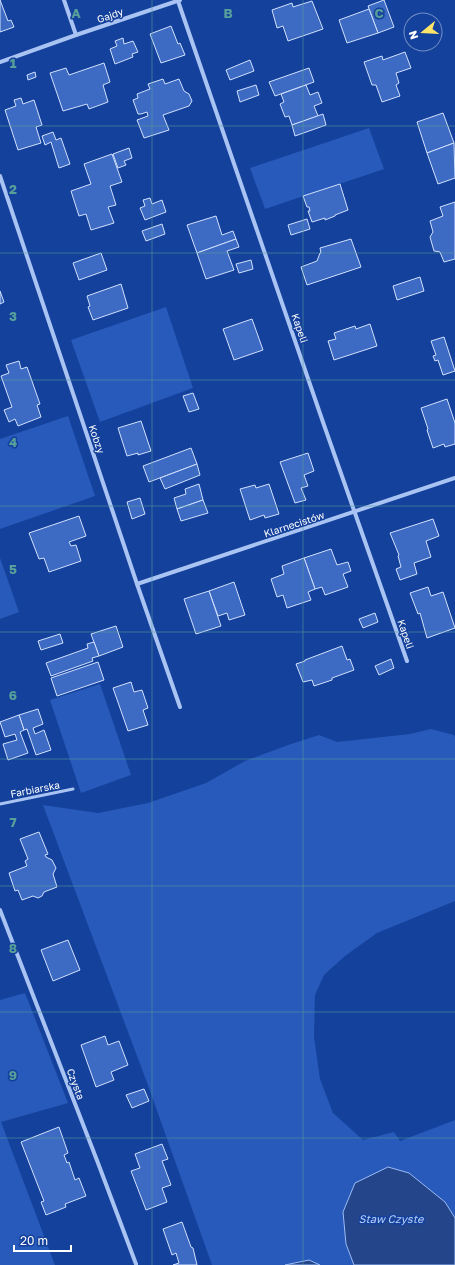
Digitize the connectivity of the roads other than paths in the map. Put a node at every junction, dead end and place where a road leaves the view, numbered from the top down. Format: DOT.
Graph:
graph roads {
  1 [pos="64,0"];
  2 [pos="180,0"];
  3 [pos="76,35"];
  4 [pos="0,62"];
  5 [pos="0,176"];
  6 [pos="455,478"];
  7 [pos="355,512"];
  8 [pos="137,584"];
  9 [pos="407,661"];
  10 [pos="180,707"];
  11 [pos="73,789"];
  12 [pos="0,804"];
  13 [pos="0,910"];
  14 [pos="136,1264"];
  1 -- 3 [label="street"];
  2 -- 3 [label="street, Gajdy"];
  2 -- 7 [label="street, Kapeli"];
  3 -- 4 [label="street, Gajdy"];
  5 -- 8 [label="street, Kobzy"];
  6 -- 7 [label="street, Klarnecistów"];
  7 -- 8 [label="street, Klarnecistów"];
  7 -- 9 [label="street, Kapeli"];
  8 -- 10 [label="street, Kobzy"];
  11 -- 12 [label="lane, Farbiarska"];
  13 -- 14 [label="street, Czysta"];
}
